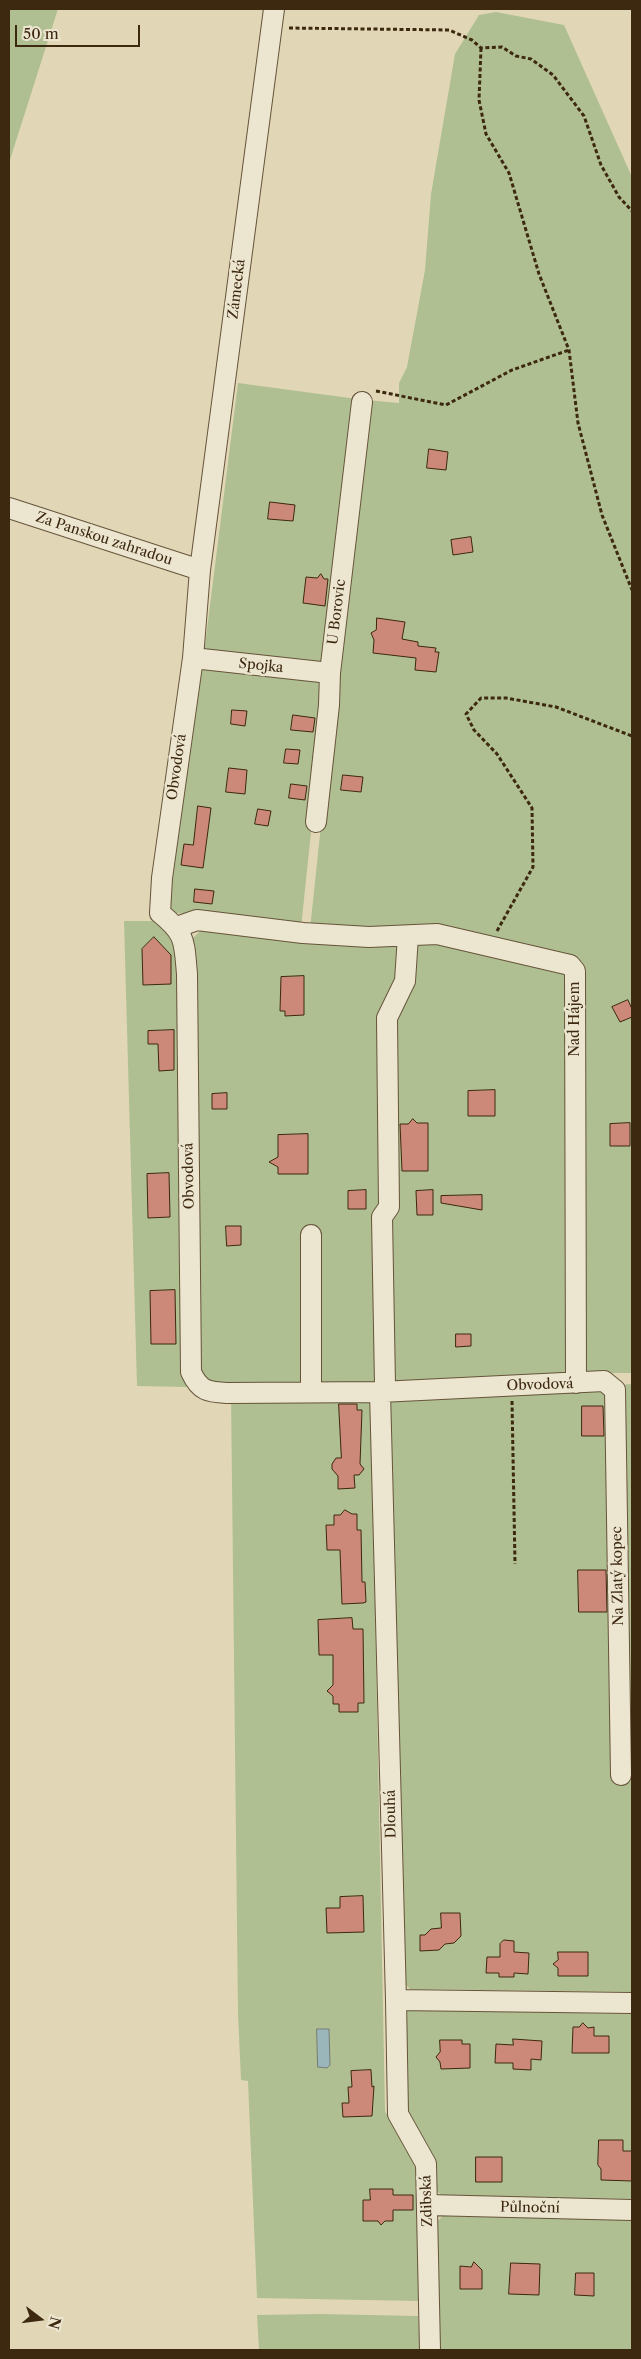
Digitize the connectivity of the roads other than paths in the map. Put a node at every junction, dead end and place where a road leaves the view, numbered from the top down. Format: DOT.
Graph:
graph roads {
  1 [pos="272,18"];
  2 [pos="362,402"];
  3 [pos="9,508"];
  4 [pos="200,570"];
  5 [pos="193,658"];
  6 [pos="330,673"];
  7 [pos="316,822"];
  8 [pos="177,926"];
  9 [pos="408,936"];
  10 [pos="311,1235"];
  11 [pos="604,1381"];
  12 [pos="576,1383"];
  13 [pos="311,1391"];
  14 [pos="380,1392"];
  15 [pos="621,1775"];
  16 [pos="396,2000"];
  17 [pos="632,2003"];
  18 [pos="428,2205"];
  19 [pos="632,2210"];
  20 [pos="430,2350"];
  1 -- 4 [label="street, Zámecká"];
  2 -- 6 [label="street, U Borovic"];
  3 -- 4 [label="street, Za Panskou zahradou"];
  4 -- 5 [label="street, Obvodová"];
  5 -- 6 [label="street, Spojka"];
  5 -- 8 [label="street, Obvodová"];
  6 -- 7 [label="street, U Borovic"];
  8 -- 9 [label="street, Nad Hájem"];
  8 -- 13 [label="street, Obvodová"];
  9 -- 12 [label="street, Nad Hájem"];
  9 -- 14 [label="street, Dlouhá"];
  10 -- 13 [label="street"];
  11 -- 12 [label="street, Obvodová"];
  11 -- 15 [label="street, Na Zlatý kopec"];
  12 -- 14 [label="street, Obvodová"];
  13 -- 14 [label="street, Obvodová"];
  14 -- 16 [label="street, Dlouhá"];
  16 -- 17 [label="street"];
  16 -- 18 [label="street, Zdibská"];
  18 -- 19 [label="street, Půlnoční"];
  18 -- 20 [label="street, Zdibská"];
}
